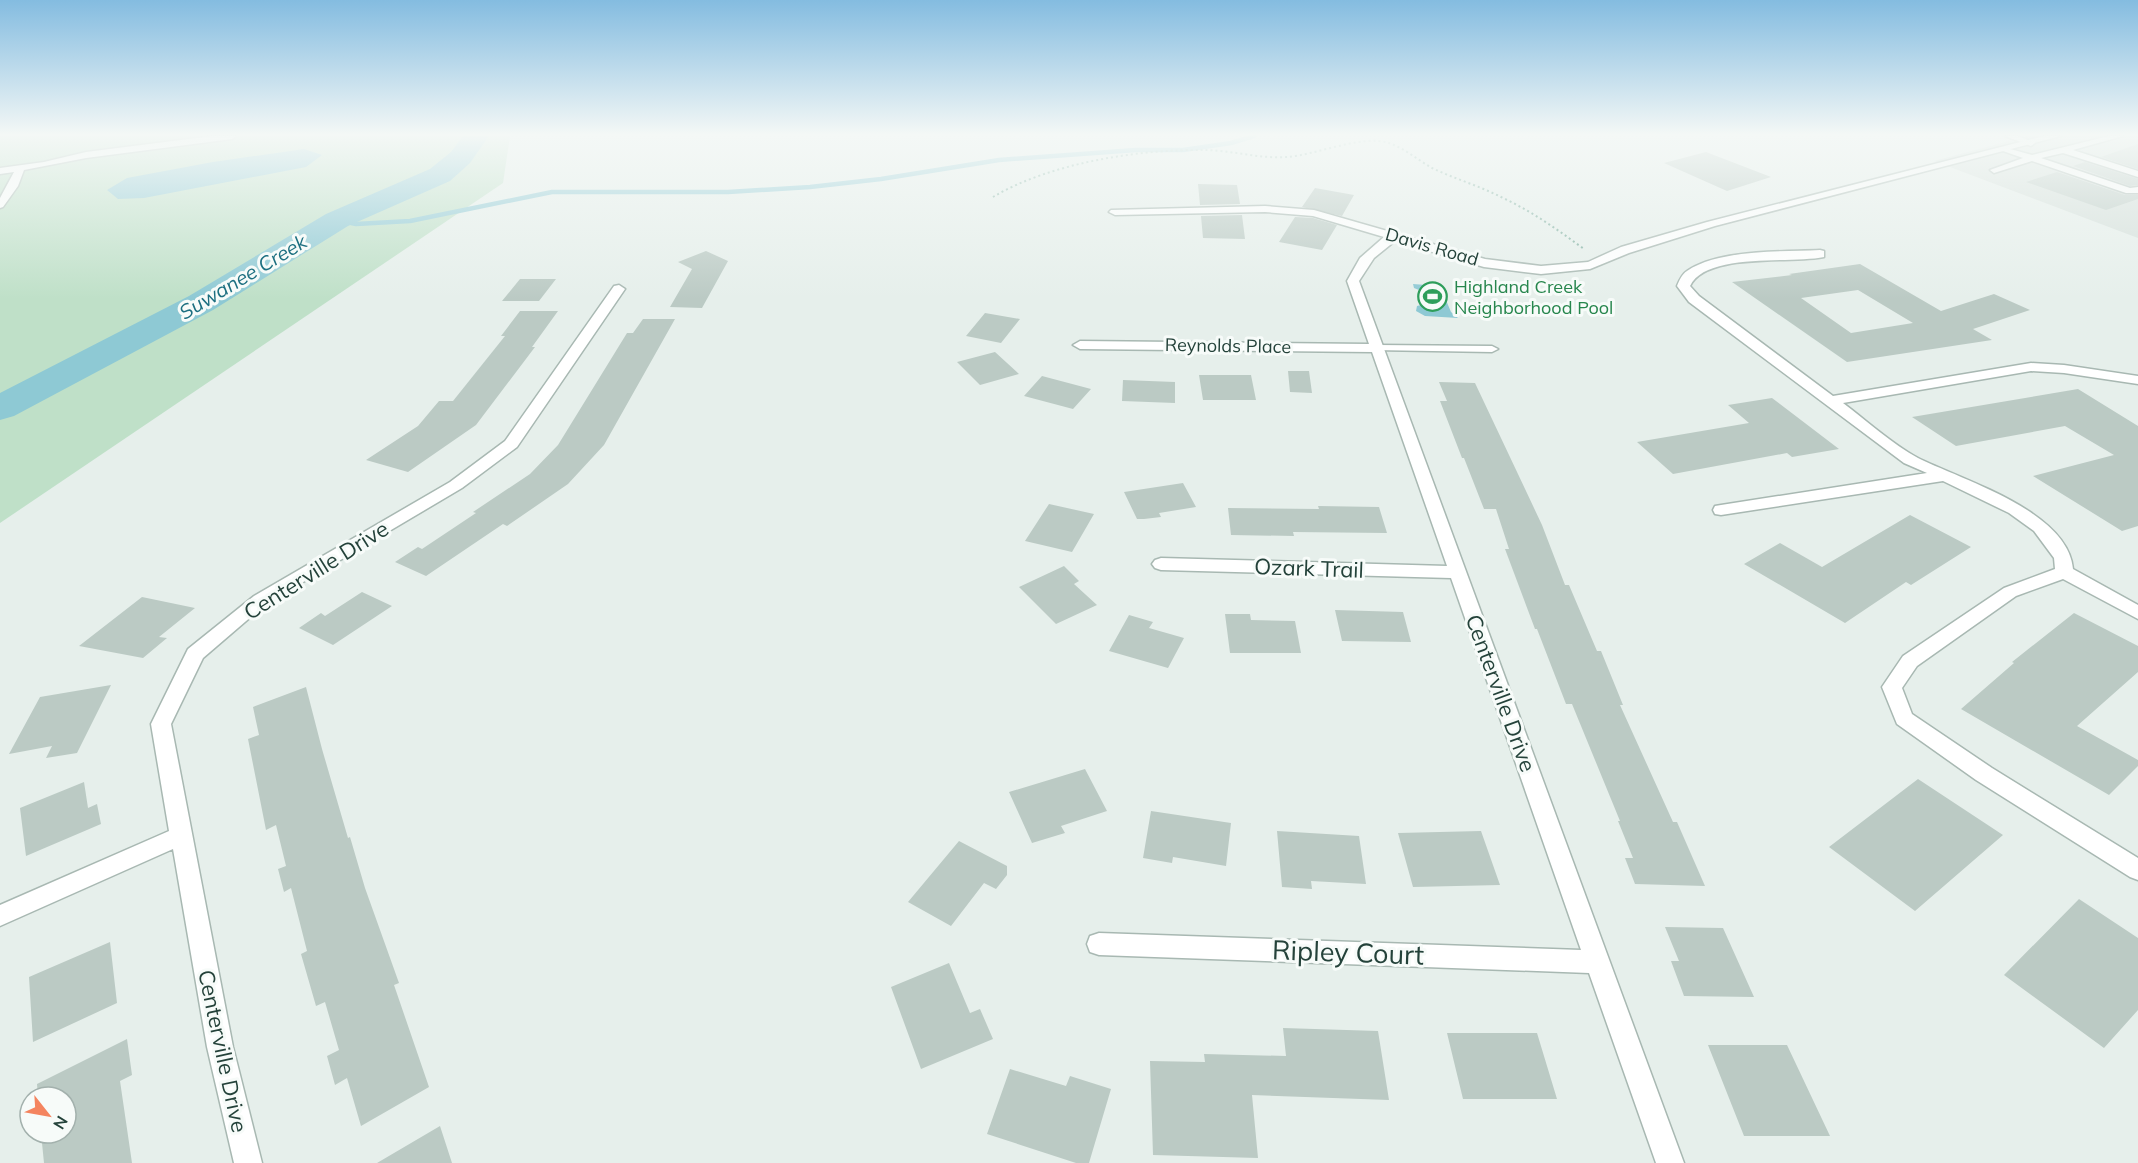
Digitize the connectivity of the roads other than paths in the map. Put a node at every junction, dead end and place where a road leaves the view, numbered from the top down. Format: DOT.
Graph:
graph roads {
  1 [pos="10,190"];
  2 [pos="1844,190"];
  3 [pos="0,205"];
  4 [pos="1115,212"];
  5 [pos="1394,236"];
  6 [pos="1820,254"];
  7 [pos="619,289"];
  8 [pos="1080,345"];
  9 [pos="1377,348"];
  10 [pos="1492,349"];
  11 [pos="2137,382"];
  12 [pos="1829,401"];
  13 [pos="1942,476"];
  14 [pos="1721,510"];
  15 [pos="1161,564"];
  16 [pos="1457,572"];
  17 [pos="2064,572"];
  18 [pos="2138,613"];
  19 [pos="180,836"];
  20 [pos="2138,870"];
  21 [pos="0,916"];
  22 [pos="1099,944"];
  23 [pos="1598,962"];
  24 [pos="248,1163"];
  25 [pos="1670,1163"];
  1 -- 3 [label="lane"];
  2 -- 5 [label="street, Davis Road"];
  4 -- 5 [label="street, Davis Road"];
  5 -- 9 [label="street, Centerville Drive"];
  6 -- 12 [label="street"];
  7 -- 19 [label="street, Centerville Drive"];
  8 -- 9 [label="street, Reynolds Place"];
  9 -- 10 [label="lane"];
  9 -- 16 [label="street, Centerville Drive"];
  11 -- 12 [label="street"];
  12 -- 13 [label="street"];
  13 -- 14 [label="street"];
  13 -- 17 [label="street"];
  15 -- 16 [label="street, Ozark Trail"];
  16 -- 23 [label="street, Centerville Drive"];
  17 -- 18 [label="street"];
  17 -- 20 [label="street"];
  19 -- 21 [label="street"];
  19 -- 24 [label="street, Centerville Drive"];
  22 -- 23 [label="street, Ripley Court"];
  23 -- 25 [label="street, Centerville Drive"];
}
